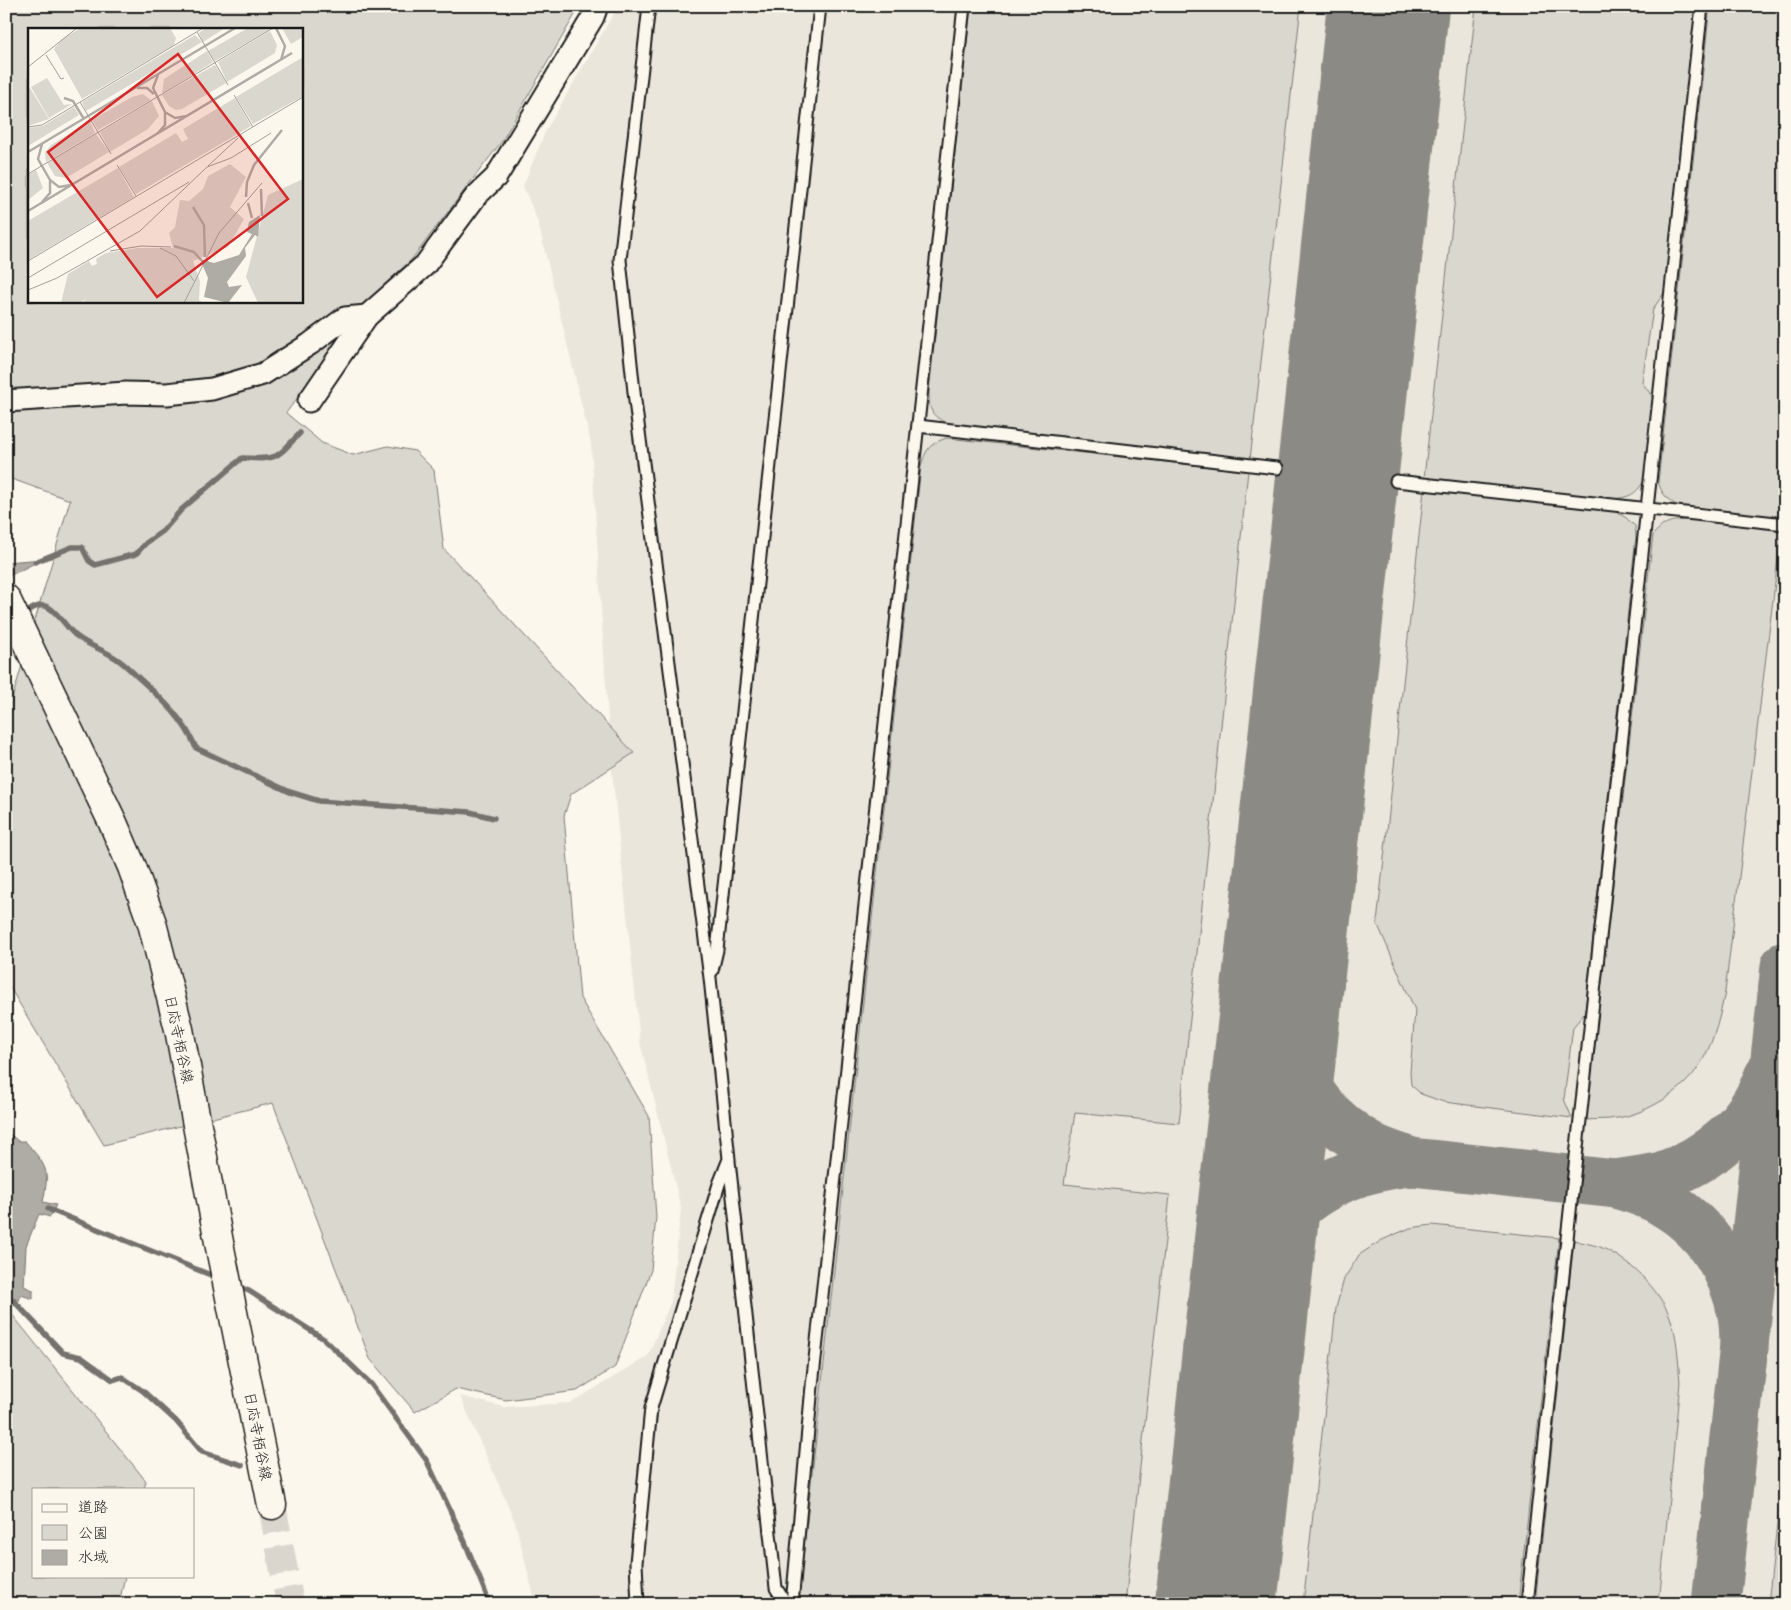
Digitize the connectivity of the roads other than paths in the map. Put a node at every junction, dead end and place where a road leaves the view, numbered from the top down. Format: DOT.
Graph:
graph roads {
  1 [pos="597,6"];
  2 [pos="649,6"];
  3 [pos="820,6"];
  4 [pos="964,6"];
  5 [pos="1702,6"];
  6 [pos="367,316"];
  7 [pos="6,401"];
  8 [pos="309,401"];
  9 [pos="918,426"];
  10 [pos="1277,468"];
  11 [pos="1396,481"];
  12 [pos="1648,510"];
  13 [pos="1785,524"];
  14 [pos="6,599"];
  15 [pos="710,978"];
  16 [pos="729,1160"];
  17 [pos="272,1505"];
  18 [pos="638,1604"];
  19 [pos="786,1604"];
  20 [pos="792,1604"];
  21 [pos="1527,1604"];
  1 -- 6 [label="street"];
  2 -- 15 [label="lane"];
  3 -- 15 [label="lane"];
  4 -- 9 [label="lane"];
  5 -- 12 [label="lane"];
  6 -- 7 [label="street"];
  6 -- 8 [label="street"];
  9 -- 10 [label="lane"];
  9 -- 20 [label="lane"];
  11 -- 12 [label="lane"];
  12 -- 13 [label="lane"];
  12 -- 21 [label="lane"];
  14 -- 17 [label="main road, 日応寺栢谷線"];
  15 -- 16 [label="lane"];
  16 -- 18 [label="lane"];
  16 -- 19 [label="lane"];
}
